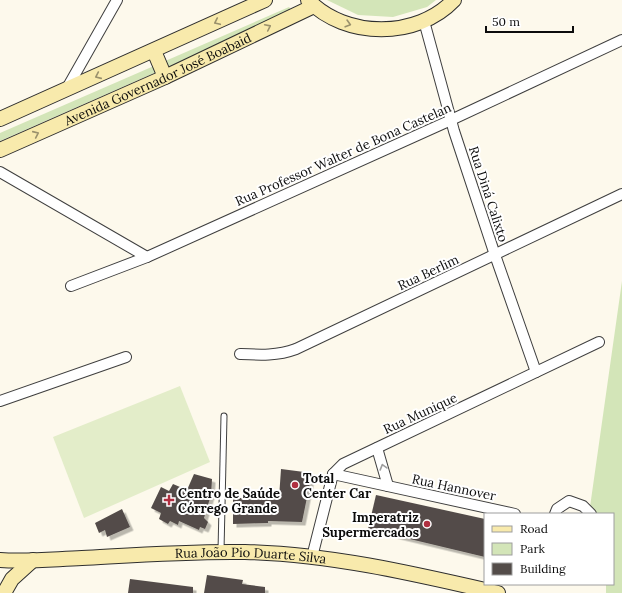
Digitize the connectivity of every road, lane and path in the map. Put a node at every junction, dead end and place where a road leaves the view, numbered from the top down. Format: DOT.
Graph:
graph roads {
  1 [pos="117,0"];
  2 [pos="265,0"];
  3 [pos="454,0"];
  4 [pos="311,3"];
  5 [pos="424,21"];
  6 [pos="622,40"];
  7 [pos="154,51"];
  8 [pos="165,77"];
  9 [pos="66,90"];
  10 [pos="0,119"];
  11 [pos="451,120"];
  12 [pos="0,150"];
  13 [pos="0,172"];
  14 [pos="622,194"];
  15 [pos="495,255"];
  16 [pos="147,257"];
  17 [pos="71,286"];
  18 [pos="599,342"];
  19 [pos="240,354"];
  20 [pos="126,357"];
  21 [pos="536,372"];
  22 [pos="0,401"];
  23 [pos="224,416"];
  24 [pos="377,448"];
  25 [pos="333,474"];
  26 [pos="388,486"];
  27 [pos="510,513"];
  28 [pos="555,513"];
  29 [pos="590,513"];
  30 [pos="221,552"];
  31 [pos="312,558"];
  32 [pos="0,560"];
  33 [pos="33,560"];
  34 [pos="0,566"];
  35 [pos="5,590"];
  36 [pos="498,593"];
  1 -- 9 [label="street"];
  2 -- 7 [label="street, Avenida Governador José Boabaid, one-way"];
  3 -- 5 [label="street"];
  4 -- 5 [label="street, one-way"];
  8 -- 4 [label="street, Avenida Governador José Boabaid, one-way"];
  5 -- 11 [label="street, Rua Diná Calixto"];
  6 -- 11 [label="street, Rua Professor Walter de Bona Castelan"];
  7 -- 8 [label="street"];
  7 -- 9 [label="street, Avenida Governador José Boabaid, one-way"];
  12 -- 8 [label="street, Avenida Governador José Boabaid, one-way"];
  9 -- 10 [label="street, Avenida Governador José Boabaid"];
  11 -- 15 [label="street, Rua Diná Calixto"];
  11 -- 16 [label="street, Rua Professor Walter de Bona Castelan"];
  13 -- 16 [label="street"];
  14 -- 15 [label="street, Rua Berlim"];
  15 -- 19 [label="street, Rua Berlim"];
  15 -- 21 [label="street, Rua Diná Calixto"];
  16 -- 17 [label="street, Rua Professor Walter de Bona Castelan"];
  18 -- 21 [label="street, Rua Munique"];
  20 -- 22 [label="street"];
  21 -- 24 [label="street, Rua Munique"];
  23 -- 30 [label="lane"];
  24 -- 25 [label="street, Rua Munique"];
  26 -- 24 [label="street, one-way"];
  25 -- 26 [label="street, Rua Hannover"];
  25 -- 31 [label="street"];
  26 -- 27 [label="street, Rua Hannover"];
  28 -- 29 [label="street"];
  30 -- 31 [label="street, Rua João Pio Duarte Silva"];
  30 -- 33 [label="street, Rua João Pio Duarte Silva"];
  31 -- 36 [label="street, Rua João Pio Duarte Silva"];
  32 -- 33 [label="street, Rua João Pio Duarte Silva"];
  33 -- 35 [label="street"];
  34 -- 35 [label="street"];
}
